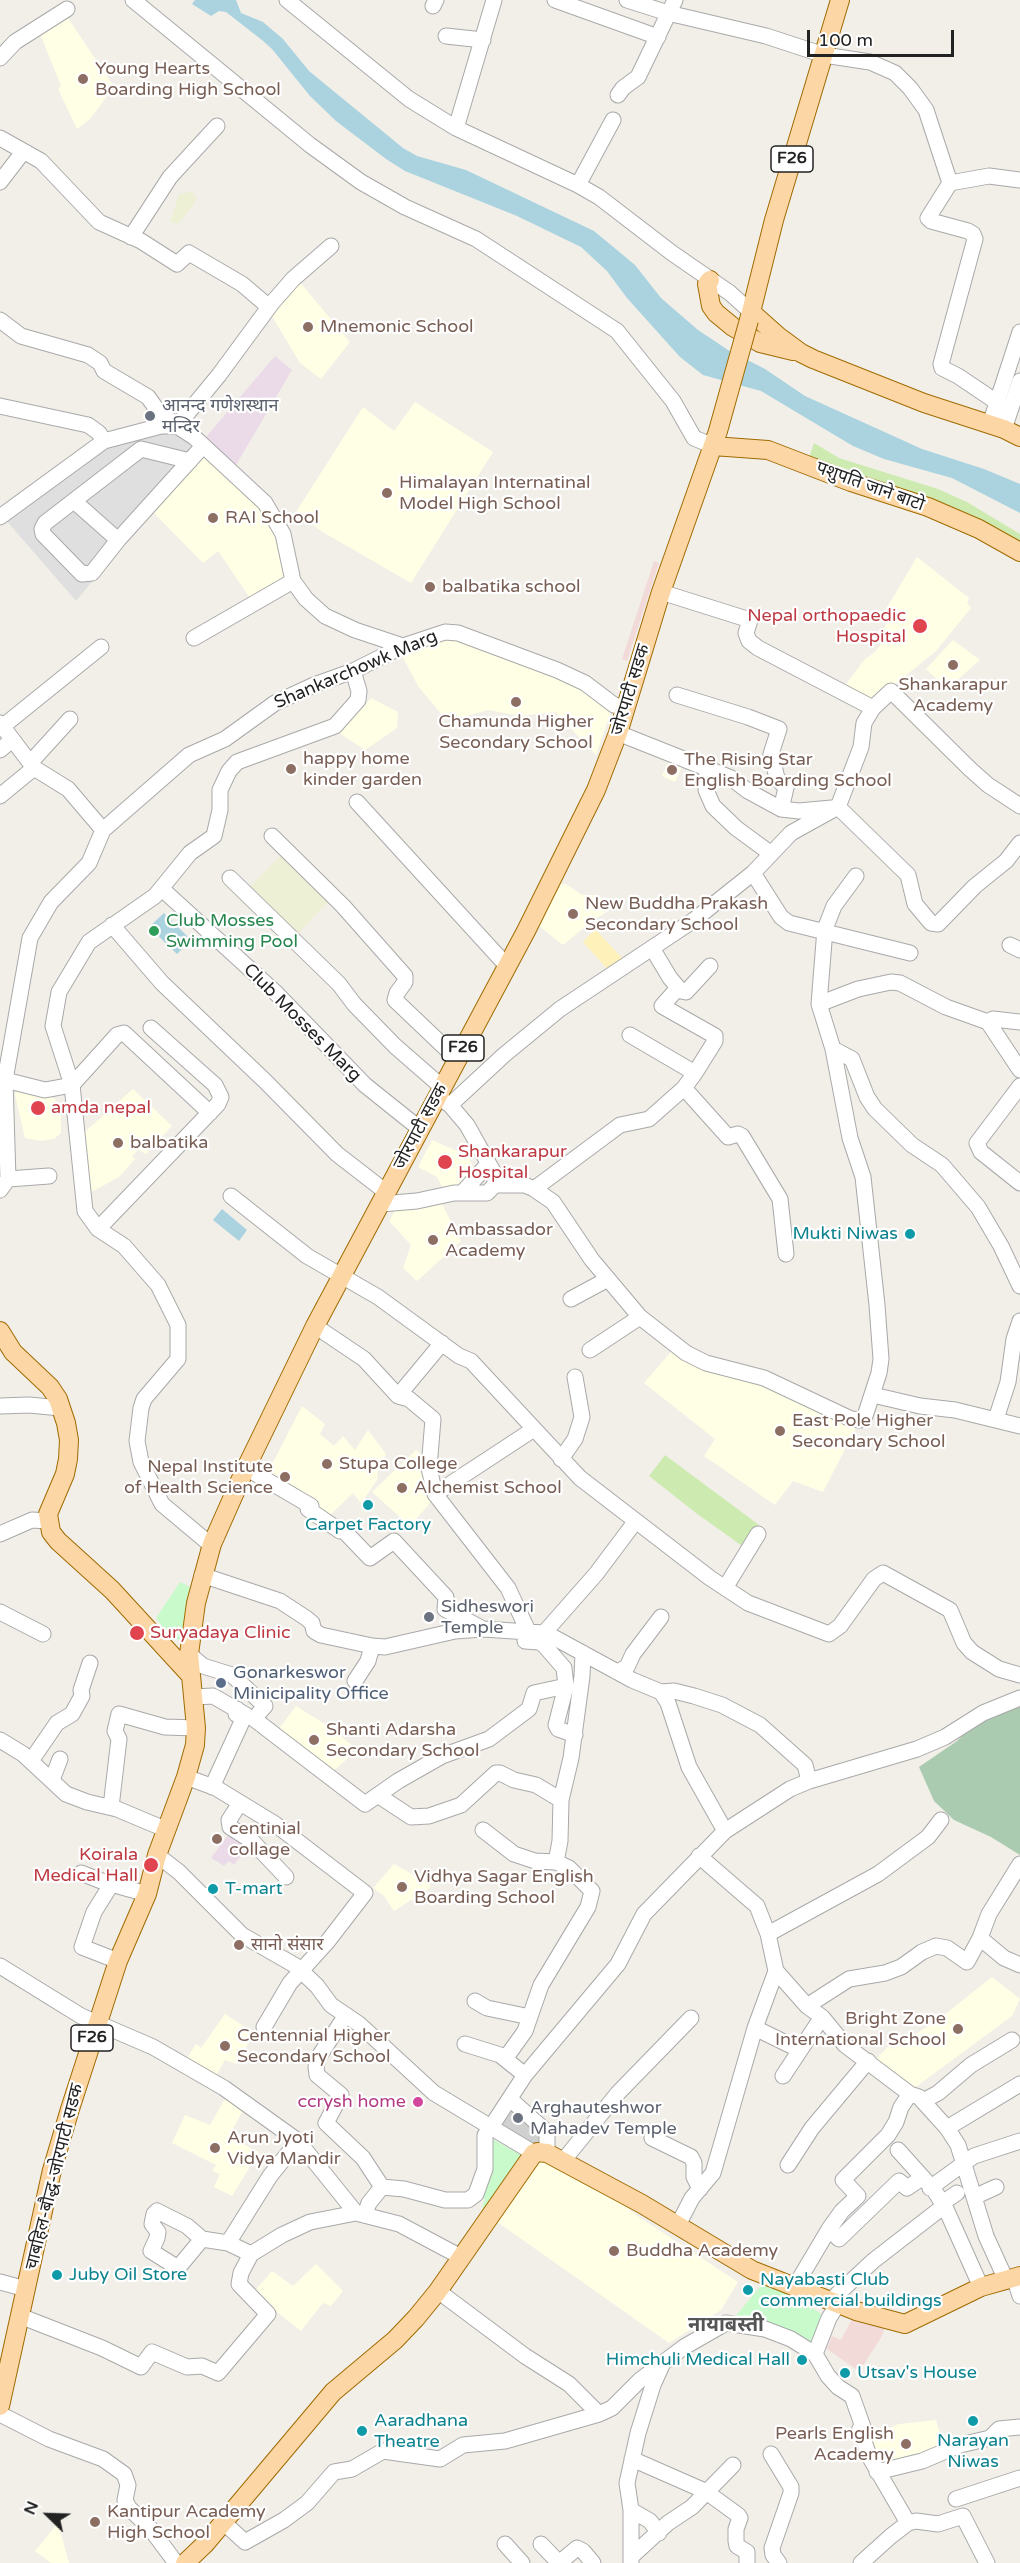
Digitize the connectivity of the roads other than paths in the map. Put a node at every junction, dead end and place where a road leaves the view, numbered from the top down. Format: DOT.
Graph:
graph roads {
  1 [pos="133,0"];
  2 [pos="287,0"];
  3 [pos="494,0"];
  4 [pos="555,0"];
  5 [pos="627,0"];
  6 [pos="840,0"];
  7 [pos="672,6"];
  8 [pos="67,9"];
  9 [pos="446,36"];
  10 [pos="658,37"];
  11 [pos="483,40"];
  12 [pos="824,55"];
  13 [pos="0,58"];
  14 [pos="618,95"];
  15 [pos="613,120"];
  16 [pos="217,126"];
  17 [pos="456,128"];
  18 [pos="0,138"];
  19 [pos="23,152"];
  20 [pos="1020,180"];
  21 [pos="0,182"];
  22 [pos="950,183"];
  23 [pos="578,184"];
  24 [pos="131,237"];
  25 [pos="331,246"];
  26 [pos="710,280"];
  27 [pos="269,307"];
  28 [pos="750,316"];
  29 [pos="0,320"];
  30 [pos="1020,332"];
  31 [pos="801,353"];
  32 [pos="1020,381"];
  33 [pos="998,403"];
  34 [pos="0,406"];
  35 [pos="177,426"];
  36 [pos="1005,430"];
  37 [pos="715,439"];
  38 [pos="104,441"];
  39 [pos="203,446"];
  40 [pos="190,461"];
  41 [pos="75,502"];
  42 [pos="0,517"];
  43 [pos="118,540"];
  44 [pos="1020,552"];
  45 [pos="293,581"];
  46 [pos="661,592"];
  47 [pos="194,638"];
  48 [pos="403,646"];
  49 [pos="101,647"];
  50 [pos="353,671"];
  51 [pos="677,695"];
  52 [pos="626,708"];
  53 [pos="873,708"];
  54 [pos="70,719"];
  55 [pos="1,725"];
  56 [pos="618,733"];
  57 [pos="6,745"];
  58 [pos="32,766"];
  59 [pos="707,767"];
  60 [pos="0,796"];
  61 [pos="357,802"];
  62 [pos="1020,806"];
  63 [pos="838,807"];
  64 [pos="781,809"];
  65 [pos="103,830"];
  66 [pos="272,836"];
  67 [pos="1020,843"];
  68 [pos="770,853"];
  69 [pos="753,873"];
  70 [pos="856,876"];
  71 [pos="230,878"];
  72 [pos="162,889"];
  73 [pos="112,925"];
  74 [pos="825,931"];
  75 [pos="652,948"];
  76 [pos="910,953"];
  77 [pos="507,966"];
  78 [pos="710,966"];
  79 [pos="678,988"];
  80 [pos="819,1004"];
  81 [pos="988,1022"];
  82 [pos="1020,1022"];
  83 [pos="151,1028"];
  84 [pos="630,1035"];
  85 [pos="833,1048"];
  86 [pos="457,1059"];
  87 [pos="1020,1070"];
  88 [pos="695,1073"];
  89 [pos="5,1080"];
  90 [pos="72,1084"];
  91 [pos="1020,1086"];
  92 [pos="684,1088"];
  93 [pos="443,1096"];
  94 [pos="210,1113"];
  95 [pos="420,1129"];
  96 [pos="488,1164"];
  97 [pos="49,1176"];
  98 [pos="1020,1183"];
  99 [pos="4,1185"];
  100 [pos="495,1185"];
  101 [pos="534,1189"];
  102 [pos="463,1192"];
  103 [pos="231,1196"];
  104 [pos="383,1198"];
  105 [pos="98,1229"];
  106 [pos="786,1254"];
  107 [pos="342,1276"];
  108 [pos="608,1279"];
  109 [pos="1020,1286"];
  110 [pos="571,1299"];
  111 [pos="640,1317"];
  112 [pos="1020,1320"];
  113 [pos="315,1326"];
  114 [pos="0,1331"];
  115 [pos="442,1343"];
  116 [pos="590,1350"];
  117 [pos="575,1377"];
  118 [pos="873,1395"];
  119 [pos="398,1396"];
  120 [pos="0,1406"];
  121 [pos="61,1408"];
  122 [pos="996,1419"];
  123 [pos="1020,1425"];
  124 [pos="534,1429"];
  125 [pos="561,1459"];
  126 [pos="246,1468"];
  127 [pos="435,1494"];
  128 [pos="48,1521"];
  129 [pos="635,1522"];
  130 [pos="0,1534"];
  131 [pos="758,1534"];
  132 [pos="212,1544"];
  133 [pos="202,1575"];
  134 [pos="725,1588"];
  135 [pos="0,1612"];
  136 [pos="661,1617"];
  137 [pos="537,1633"];
  138 [pos="43,1634"];
  139 [pos="489,1634"];
  140 [pos="372,1646"];
  141 [pos="583,1653"];
  142 [pos="189,1654"];
  143 [pos="90,1663"];
  144 [pos="617,1672"];
  145 [pos="1020,1675"];
  146 [pos="191,1676"];
  147 [pos="355,1681"];
  148 [pos="566,1686"];
  149 [pos="661,1692"];
  150 [pos="194,1697"];
  151 [pos="1020,1698"];
  152 [pos="237,1709"];
  153 [pos="254,1719"];
  154 [pos="196,1728"];
  155 [pos="575,1735"];
  156 [pos="0,1740"];
  157 [pos="29,1759"];
  158 [pos="60,1759"];
  159 [pos="186,1777"];
  160 [pos="52,1780"];
  161 [pos="809,1781"];
  162 [pos="212,1787"];
  163 [pos="379,1796"];
  164 [pos="561,1800"];
  165 [pos="240,1803"];
  166 [pos="111,1807"];
  167 [pos="941,1820"];
  168 [pos="173,1824"];
  169 [pos="483,1830"];
  170 [pos="724,1831"];
  171 [pos="157,1855"];
  172 [pos="699,1856"];
  173 [pos="556,1862"];
  174 [pos="1020,1864"];
  175 [pos="81,1874"];
  176 [pos="286,1877"];
  177 [pos="104,1882"];
  178 [pos="147,1894"];
  179 [pos="768,1934"];
  180 [pos="980,1938"];
  181 [pos="118,1961"];
  182 [pos="1020,1965"];
  183 [pos="0,1966"];
  184 [pos="776,1971"];
  185 [pos="302,1972"];
  186 [pos="475,2001"];
  187 [pos="807,2006"];
  188 [pos="346,2015"];
  189 [pos="530,2017"];
  190 [pos="822,2017"];
  191 [pos="691,2018"];
  192 [pos="98,2021"];
  193 [pos="264,2027"];
  194 [pos="755,2028"];
  195 [pos="1012,2040"];
  196 [pos="465,2044"];
  197 [pos="800,2050"];
  198 [pos="505,2059"];
  199 [pos="868,2061"];
  200 [pos="525,2075"];
  201 [pos="783,2076"];
  202 [pos="1020,2084"];
  203 [pos="916,2097"];
  204 [pos="510,2099"];
  205 [pos="947,2128"];
  206 [pos="488,2131"];
  207 [pos="652,2138"];
  208 [pos="298,2141"];
  209 [pos="1020,2141"];
  210 [pos="898,2150"];
  211 [pos="548,2156"];
  212 [pos="965,2164"];
  213 [pos="788,2165"];
  214 [pos="926,2183"];
  215 [pos="382,2187"];
  216 [pos="996,2187"];
  217 [pos="700,2189"];
  218 [pos="957,2193"];
  219 [pos="974,2197"];
  220 [pos="943,2204"];
  221 [pos="361,2214"];
  222 [pos="678,2225"];
  223 [pos="829,2229"];
  224 [pos="202,2239"];
  225 [pos="228,2243"];
  226 [pos="251,2254"];
  227 [pos="461,2258"];
  228 [pos="1013,2278"];
  229 [pos="0,2282"];
  230 [pos="981,2287"];
  231 [pos="794,2288"];
  232 [pos="26,2289"];
  233 [pos="438,2291"];
  234 [pos="1020,2296"];
  235 [pos="834,2303"];
  236 [pos="20,2316"];
  237 [pos="814,2354"];
  238 [pos="663,2363"];
  239 [pos="0,2406"];
  240 [pos="0,2414"];
  241 [pos="599,2414"];
  242 [pos="1020,2427"];
  243 [pos="771,2454"];
  244 [pos="632,2459"];
  245 [pos="732,2464"];
  246 [pos="877,2472"];
  247 [pos="1020,2478"];
  248 [pos="705,2491"];
  249 [pos="956,2499"];
  250 [pos="631,2510"];
  251 [pos="222,2521"];
  252 [pos="908,2523"];
  253 [pos="659,2533"];
  254 [pos="504,2544"];
  255 [pos="541,2544"];
  256 [pos="632,2559"];
  257 [pos="176,2563"];
  258 [pos="185,2563"];
  259 [pos="522,2563"];
  260 [pos="593,2563"];
  261 [pos="747,2563"];
  262 [pos="779,2563"];
  263 [pos="861,2563"];
  264 [pos="987,2563"];
  1 -- 37 [label="street"];
  2 -- 17 [label="street"];
  3 -- 11 [label="street"];
  4 -- 10 [label="street"];
  5 -- 7 [label="street"];
  6 -- 12 [label="main road, F26"];
  7 -- 10 [label="street"];
  7 -- 12 [label="street"];
  8 -- 13 [label="street"];
  9 -- 11 [label="street"];
  10 -- 14 [label="street"];
  11 -- 17 [label="street"];
  12 -- 22 [label="street"];
  12 -- 28 [label="main road, F26"];
  15 -- 23 [label="street"];
  16 -- 24 [label="street"];
  17 -- 23 [label="street"];
  18 -- 19 [label="street"];
  19 -- 21 [label="street"];
  19 -- 24 [label="street"];
  20 -- 22 [label="street"];
  22 -- 33 [label="street"];
  23 -- 26 [label="street"];
  24 -- 27 [label="street"];
  25 -- 27 [label="street"];
  26 -- 28 [label="street"];
  26 -- 31 [label="main road"];
  27 -- 35 [label="street"];
  28 -- 31 [label="main road"];
  28 -- 37 [label="main road, F26, bridge"];
  29 -- 35 [label="street"];
  30 -- 33 [label="street"];
  31 -- 36 [label="main road"];
  32 -- 36 [label="street"];
  33 -- 36 [label="street"];
  34 -- 38 [label="street"];
  35 -- 38 [label="street"];
  35 -- 39 [label="street"];
  37 -- 44 [label="main road, पशुपति जाने बाटो"];
  37 -- 46 [label="main road, जोरपाटी सडक / F26"];
  38 -- 42 [label="street"];
  39 -- 40 [label="street"];
  39 -- 45 [label="street"];
  40 -- 41 [label="street"];
  40 -- 43 [label="street"];
  41 -- 43 [label="street"];
  41 -- 43 [label="street"];
  45 -- 47 [label="street"];
  45 -- 48 [label="street"];
  46 -- 52 [label="main road, जोरपाटी सडक / F26"];
  46 -- 53 [label="street"];
  48 -- 50 [label="street, Shankarchowk Marg"];
  48 -- 52 [label="street, Shankarchowk Marg"];
  49 -- 55 [label="street"];
  50 -- 65 [label="street, Shankarchowk Marg"];
  50 -- 72 [label="street"];
  51 -- 64 [label="street"];
  52 -- 56 [label="main road, जोरपाटी सडक / F26"];
  53 -- 62 [label="street"];
  53 -- 63 [label="street"];
  54 -- 58 [label="street"];
  55 -- 57 [label="street"];
  56 -- 59 [label="street"];
  56 -- 77 [label="main road, जोरपाटी सडक / F26"];
  57 -- 58 [label="street"];
  58 -- 60 [label="street"];
  58 -- 65 [label="street"];
  59 -- 64 [label="street"];
  59 -- 68 [label="street"];
  61 -- 77 [label="street"];
  63 -- 64 [label="street"];
  63 -- 67 [label="street"];
  63 -- 68 [label="street"];
  65 -- 89 [label="street, Shankarchowk Marg"];
  66 -- 86 [label="street"];
  68 -- 69 [label="street"];
  69 -- 74 [label="street"];
  69 -- 75 [label="street"];
  70 -- 74 [label="street"];
  71 -- 93 [label="street"];
  72 -- 73 [label="street"];
  72 -- 95 [label="street, Club Mosses Marg"];
  73 -- 90 [label="street"];
  73 -- 104 [label="street"];
  74 -- 76 [label="street"];
  74 -- 80 [label="street"];
  75 -- 79 [label="street"];
  75 -- 93 [label="street"];
  77 -- 86 [label="main road, जोरपाटी सडक / F26"];
  78 -- 79 [label="street"];
  79 -- 88 [label="street"];
  80 -- 81 [label="street"];
  80 -- 85 [label="street"];
  81 -- 82 [label="street"];
  81 -- 87 [label="street"];
  83 -- 94 [label="street"];
  84 -- 88 [label="street"];
  85 -- 109 [label="street"];
  85 -- 118 [label="street"];
  86 -- 93 [label="main road, जोरपाटी सडक / F26"];
  88 -- 92 [label="street"];
  89 -- 90 [label="street"];
  89 -- 99 [label="street, Shankarchowk Marg"];
  90 -- 94 [label="street"];
  90 -- 105 [label="street"];
  91 -- 98 [label="street"];
  92 -- 101 [label="street"];
  92 -- 106 [label="street"];
  93 -- 95 [label="main road, जोरपाटी सडक / F26"];
  93 -- 96 [label="street"];
  94 -- 105 [label="street"];
  95 -- 104 [label="main road, जोरपाटी सडक / F26"];
  96 -- 100 [label="street"];
  96 -- 102 [label="street"];
  97 -- 99 [label="street"];
  100 -- 101 [label="street"];
  100 -- 102 [label="street"];
  101 -- 108 [label="street"];
  102 -- 104 [label="street"];
  103 -- 107 [label="street"];
  104 -- 107 [label="main road, जोरपाटी सडक / F26"];
  105 -- 132 [label="street"];
  107 -- 113 [label="main road, जोरपाटी सडक / F26"];
  107 -- 115 [label="street"];
  108 -- 110 [label="street"];
  108 -- 111 [label="street"];
  111 -- 116 [label="street"];
  111 -- 118 [label="street"];
  112 -- 122 [label="street"];
  113 -- 119 [label="street"];
  113 -- 126 [label="main road, जोरपाटी सडक / F26"];
  114 -- 121 [label="main road"];
  115 -- 119 [label="street"];
  115 -- 124 [label="street"];
  117 -- 125 [label="street"];
  118 -- 122 [label="street"];
  119 -- 127 [label="street"];
  120 -- 121 [label="street"];
  121 -- 128 [label="main road"];
  122 -- 123 [label="street"];
  124 -- 125 [label="street"];
  124 -- 127 [label="street"];
  125 -- 129 [label="street"];
  126 -- 132 [label="main road, जोरपाटी सडक / F26"];
  126 -- 139 [label="street"];
  127 -- 137 [label="street"];
  128 -- 130 [label="street"];
  128 -- 146 [label="main road"];
  129 -- 134 [label="street"];
  129 -- 137 [label="street"];
  131 -- 134 [label="street"];
  132 -- 133 [label="main road, जोरपाटी सडक / F26"];
  133 -- 140 [label="street"];
  133 -- 142 [label="main road, जोरपाटी सडक / F26"];
  134 -- 145 [label="street"];
  135 -- 138 [label="street"];
  136 -- 144 [label="street"];
  137 -- 139 [label="street"];
  137 -- 141 [label="street"];
  139 -- 140 [label="street"];
  139 -- 148 [label="street"];
  140 -- 147 [label="street"];
  141 -- 144 [label="street"];
  141 -- 155 [label="street"];
  142 -- 146 [label="main road, F26"];
  142 -- 153 [label="street"];
  143 -- 157 [label="street"];
  144 -- 149 [label="street"];
  146 -- 150 [label="main road, चाबहिल-बौद्ध-जोरपाटी सडक / F26"];
  148 -- 155 [label="street"];
  148 -- 163 [label="street"];
  149 -- 161 [label="street"];
  149 -- 170 [label="street"];
  150 -- 152 [label="street"];
  150 -- 154 [label="main road, चाबहिल-बौद्ध-जोरपाटी सडक / F26"];
  151 -- 161 [label="street"];
  152 -- 153 [label="street"];
  152 -- 162 [label="street"];
  153 -- 163 [label="street"];
  154 -- 159 [label="main road, चाबहिल-बौद्ध-जोरपाटी सडक / F26"];
  154 -- 166 [label="street"];
  155 -- 164 [label="street"];
  156 -- 157 [label="street"];
  157 -- 160 [label="street"];
  158 -- 160 [label="street"];
  159 -- 162 [label="street"];
  159 -- 168 [label="main road, चाबहिल-बौद्ध-जोरपाटी सडक / F26"];
  160 -- 166 [label="street"];
  161 -- 170 [label="street"];
  162 -- 165 [label="street"];
  163 -- 164 [label="street"];
  164 -- 173 [label="street"];
  165 -- 176 [label="street"];
  165 -- 185 [label="street"];
  166 -- 168 [label="street"];
  167 -- 179 [label="street"];
  168 -- 171 [label="main road, चाबहिल-बौद्ध-जोरपाटी सडक / F26"];
  169 -- 173 [label="street"];
  170 -- 172 [label="street"];
  171 -- 178 [label="main road, चाबहिल-बौद्ध-जोरपाटी सडक / F26"];
  171 -- 185 [label="street"];
  172 -- 179 [label="street"];
  172 -- 200 [label="street"];
  173 -- 189 [label="street"];
  174 -- 180 [label="street"];
  175 -- 177 [label="street"];
  177 -- 178 [label="street"];
  177 -- 181 [label="street"];
  178 -- 181 [label="main road, चाबहिल-बौद्ध-जोरपाटी सडक / F26"];
  179 -- 184 [label="street"];
  180 -- 182 [label="street"];
  180 -- 187 [label="street"];
  181 -- 192 [label="main road, चाबहिल-बौद्ध-जोरपाटी सडक / F26"];
  183 -- 192 [label="street"];
  184 -- 187 [label="street"];
  184 -- 194 [label="street"];
  185 -- 188 [label="street"];
  185 -- 193 [label="street"];
  186 -- 189 [label="street"];
  187 -- 190 [label="street"];
  188 -- 206 [label="street"];
  188 -- 215 [label="street"];
  189 -- 198 [label="street"];
  190 -- 197 [label="street"];
  190 -- 199 [label="street"];
  191 -- 211 [label="street"];
  192 -- 208 [label="street"];
  192 -- 232 [label="main road, चाबहिल-बौद्ध-जोरपाटी सडक / F26"];
  194 -- 197 [label="street"];
  194 -- 217 [label="street"];
  195 -- 203 [label="street"];
  196 -- 198 [label="street"];
  197 -- 201 [label="street"];
  198 -- 200 [label="street"];
  199 -- 203 [label="street"];
  199 -- 213 [label="street"];
  200 -- 204 [label="street"];
  202 -- 205 [label="street"];
  203 -- 205 [label="street"];
  203 -- 223 [label="street"];
  204 -- 206 [label="street"];
  204 -- 211 [label="street"];
  205 -- 212 [label="street"];
  206 -- 211 [label="street"];
  206 -- 215 [label="street"];
  207 -- 217 [label="street"];
  208 -- 221 [label="street"];
  208 -- 225 [label="street"];
  209 -- 212 [label="street"];
  210 -- 214 [label="street"];
  211 -- 222 [label="main road"];
  211 -- 227 [label="main road"];
  212 -- 214 [label="street"];
  212 -- 219 [label="street"];
  214 -- 220 [label="street"];
  214 -- 223 [label="street"];
  215 -- 221 [label="street"];
  216 -- 219 [label="street"];
  217 -- 222 [label="street"];
  218 -- 220 [label="street"];
  219 -- 228 [label="street"];
  220 -- 230 [label="street"];
  220 -- 235 [label="street"];
  221 -- 226 [label="street"];
  221 -- 227 [label="street"];
  222 -- 231 [label="main road"];
  223 -- 231 [label="street"];
  224 -- 225 [label="street"];
  225 -- 226 [label="street"];
  226 -- 236 [label="street"];
  227 -- 233 [label="main road"];
  228 -- 230 [label="main road"];
  228 -- 234 [label="street"];
  229 -- 232 [label="street"];
  230 -- 235 [label="main road"];
  231 -- 235 [label="main road"];
  232 -- 236 [label="main road, चाबहिल-बौद्ध-जोरपाटी सडक / F26"];
  233 -- 241 [label="street"];
  233 -- 251 [label="main road"];
  235 -- 237 [label="street"];
  236 -- 239 [label="main road, चाबहिल-बौद्ध-जोरपाटी सडक / F26"];
  237 -- 238 [label="street"];
  237 -- 246 [label="street"];
  238 -- 241 [label="street"];
  238 -- 244 [label="street"];
  240 -- 257 [label="street"];
  241 -- 251 [label="street"];
  242 -- 246 [label="street"];
  243 -- 262 [label="street"];
  244 -- 248 [label="street"];
  244 -- 250 [label="street"];
  245 -- 248 [label="street"];
  246 -- 252 [label="street"];
  247 -- 249 [label="street"];
  248 -- 253 [label="street"];
  248 -- 261 [label="street"];
  250 -- 253 [label="street"];
  250 -- 256 [label="street"];
  251 -- 258 [label="main road"];
  252 -- 263 [label="street"];
  252 -- 264 [label="street"];
  253 -- 256 [label="street"];
  254 -- 259 [label="street"];
  255 -- 260 [label="street"];
}
